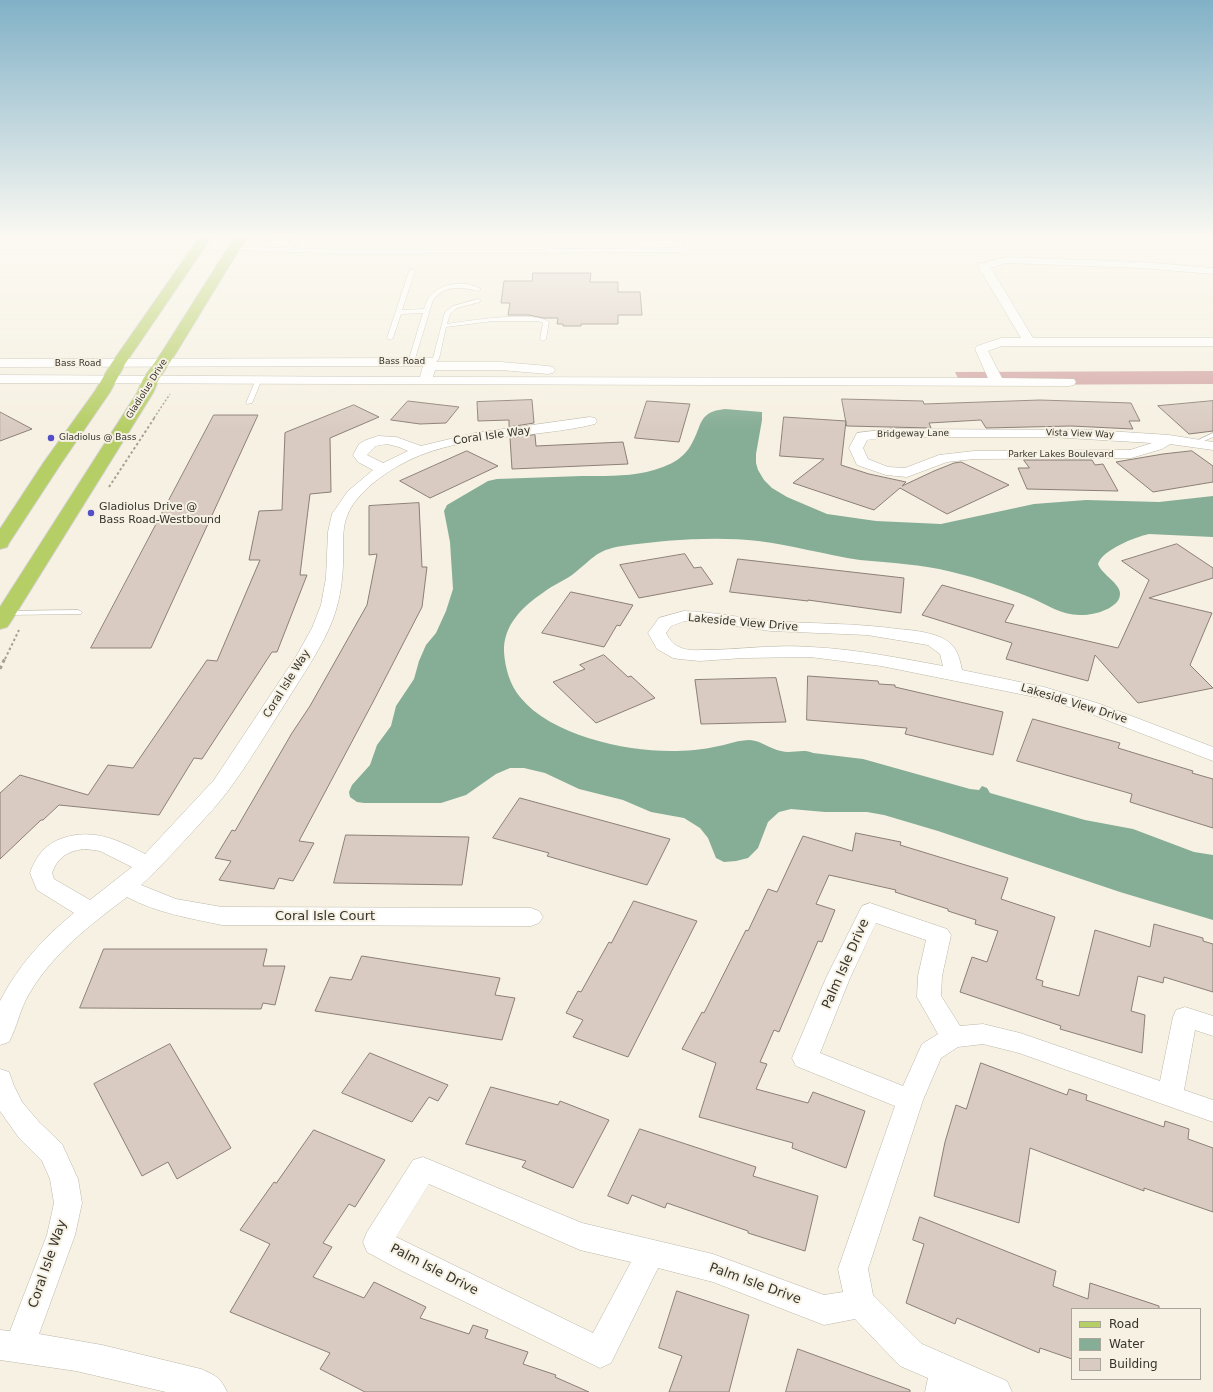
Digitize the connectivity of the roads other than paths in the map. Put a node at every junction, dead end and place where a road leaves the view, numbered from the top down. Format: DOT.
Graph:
graph roads {
  1 [pos="162,300"];
  2 [pos="203,300"];
  3 [pos="403,300"];
  4 [pos="431,300"];
  5 [pos="1004,300"];
  6 [pos="478,301"];
  7 [pos="426,311"];
  8 [pos="399,312"];
  9 [pos="444,326"];
  10 [pos="390,338"];
  11 [pos="543,339"];
  12 [pos="1029,342"];
  13 [pos="1213,342"];
  14 [pos="410,362"];
  15 [pos="161,363"];
  16 [pos="0,364"];
  17 [pos="118,364"];
  18 [pos="430,364"];
  19 [pos="0,379"];
  20 [pos="109,379"];
  21 [pos="151,379"];
  22 [pos="259,379"];
  23 [pos="425,381"];
  24 [pos="672,382"];
  25 [pos="997,382"];
  26 [pos="1069,382"];
  27 [pos="249,403"];
  28 [pos="590,421"];
  29 [pos="992,434"];
  30 [pos="1213,435"];
  31 [pos="1169,439"];
  32 [pos="1195,443"];
  33 [pos="1213,446"];
  34 [pos="419,452"];
  35 [pos="383,469"];
  36 [pos="907,473"];
  37 [pos="0,543"];
  38 [pos="78,612"];
  39 [pos="3,618"];
  40 [pos="954,674"];
  41 [pos="1213,754"];
  42 [pos="147,865"];
  43 [pos="125,886"];
  44 [pos="91,912"];
  45 [pos="531,917"];
  46 [pos="1213,1026"];
  47 [pos="0,1035"];
  48 [pos="954,1037"];
  49 [pos="0,1080"];
  50 [pos="1170,1096"];
  51 [pos="910,1100"];
  52 [pos="1213,1111"];
  53 [pos="651,1252"];
  54 [pos="860,1303"];
  55 [pos="9,1346"];
  56 [pos="943,1381"];
  57 [pos="211,1392"];
  58 [pos="996,1392"];
  1 -- 17 [label="main road"];
  2 -- 15 [label="main road, Gladiolus Drive"];
  3 -- 8 [label="lane"];
  4 -- 7 [label="lane"];
  5 -- 12 [label="street"];
  6 -- 9 [label="lane"];
  7 -- 8 [label="lane"];
  7 -- 14 [label="lane"];
  8 -- 10 [label="lane"];
  9 -- 11 [label="lane"];
  9 -- 18 [label="lane"];
  12 -- 13 [label="street"];
  12 -- 25 [label="street"];
  14 -- 15 [label="street, Bass Road"];
  14 -- 18 [label="street, Bass Road"];
  15 -- 17 [label="street, Bass Road"];
  15 -- 21 [label="main road, Gladiolus Drive"];
  16 -- 17 [label="street, Bass Road"];
  17 -- 20 [label="main road"];
  18 -- 23 [label="street, Bass Road"];
  18 -- 24 [label="street"];
  19 -- 20 [label="street, Bass Road"];
  20 -- 21 [label="street, Bass Road"];
  20 -- 37 [label="main road"];
  21 -- 22 [label="street, Bass Road"];
  21 -- 39 [label="main road, Gladiolus Drive"];
  22 -- 23 [label="street, Bass Road"];
  22 -- 27 [label="lane"];
  23 -- 24 [label="street"];
  24 -- 25 [label="street"];
  25 -- 26 [label="street"];
  28 -- 34 [label="street, Coral Isle Way"];
  29 -- 31 [label="street, Vista View Way"];
  29 -- 36 [label="street, Bridgeway Lane"];
  30 -- 32 [label="lane"];
  31 -- 32 [label="street"];
  31 -- 36 [label="street, Parker Lakes Boulevard"];
  32 -- 33 [label="street"];
  34 -- 35 [label="street, Coral Isle Way"];
  34 -- 35 [label="street"];
  35 -- 42 [label="street, Coral Isle Way"];
  38 -- 39 [label="lane"];
  40 -- 40 [label="street, Lakeside View Drive"];
  40 -- 41 [label="street, Lakeside View Drive"];
  42 -- 43 [label="street, Coral Isle Way"];
  42 -- 44 [label="street"];
  43 -- 44 [label="street, Coral Isle Way"];
  43 -- 45 [label="street, Coral Isle Court"];
  44 -- 47 [label="street, Coral Isle Way"];
  46 -- 50 [label="street"];
  48 -- 50 [label="street"];
  48 -- 51 [label="street"];
  48 -- 51 [label="street, Palm Isle Drive"];
  49 -- 55 [label="street, Coral Isle Way"];
  50 -- 52 [label="street"];
  51 -- 54 [label="street"];
  53 -- 53 [label="street, Palm Isle Drive"];
  53 -- 54 [label="street, Palm Isle Drive"];
  54 -- 56 [label="street"];
  55 -- 57 [label="street"];
  56 -- 58 [label="street"];
}
